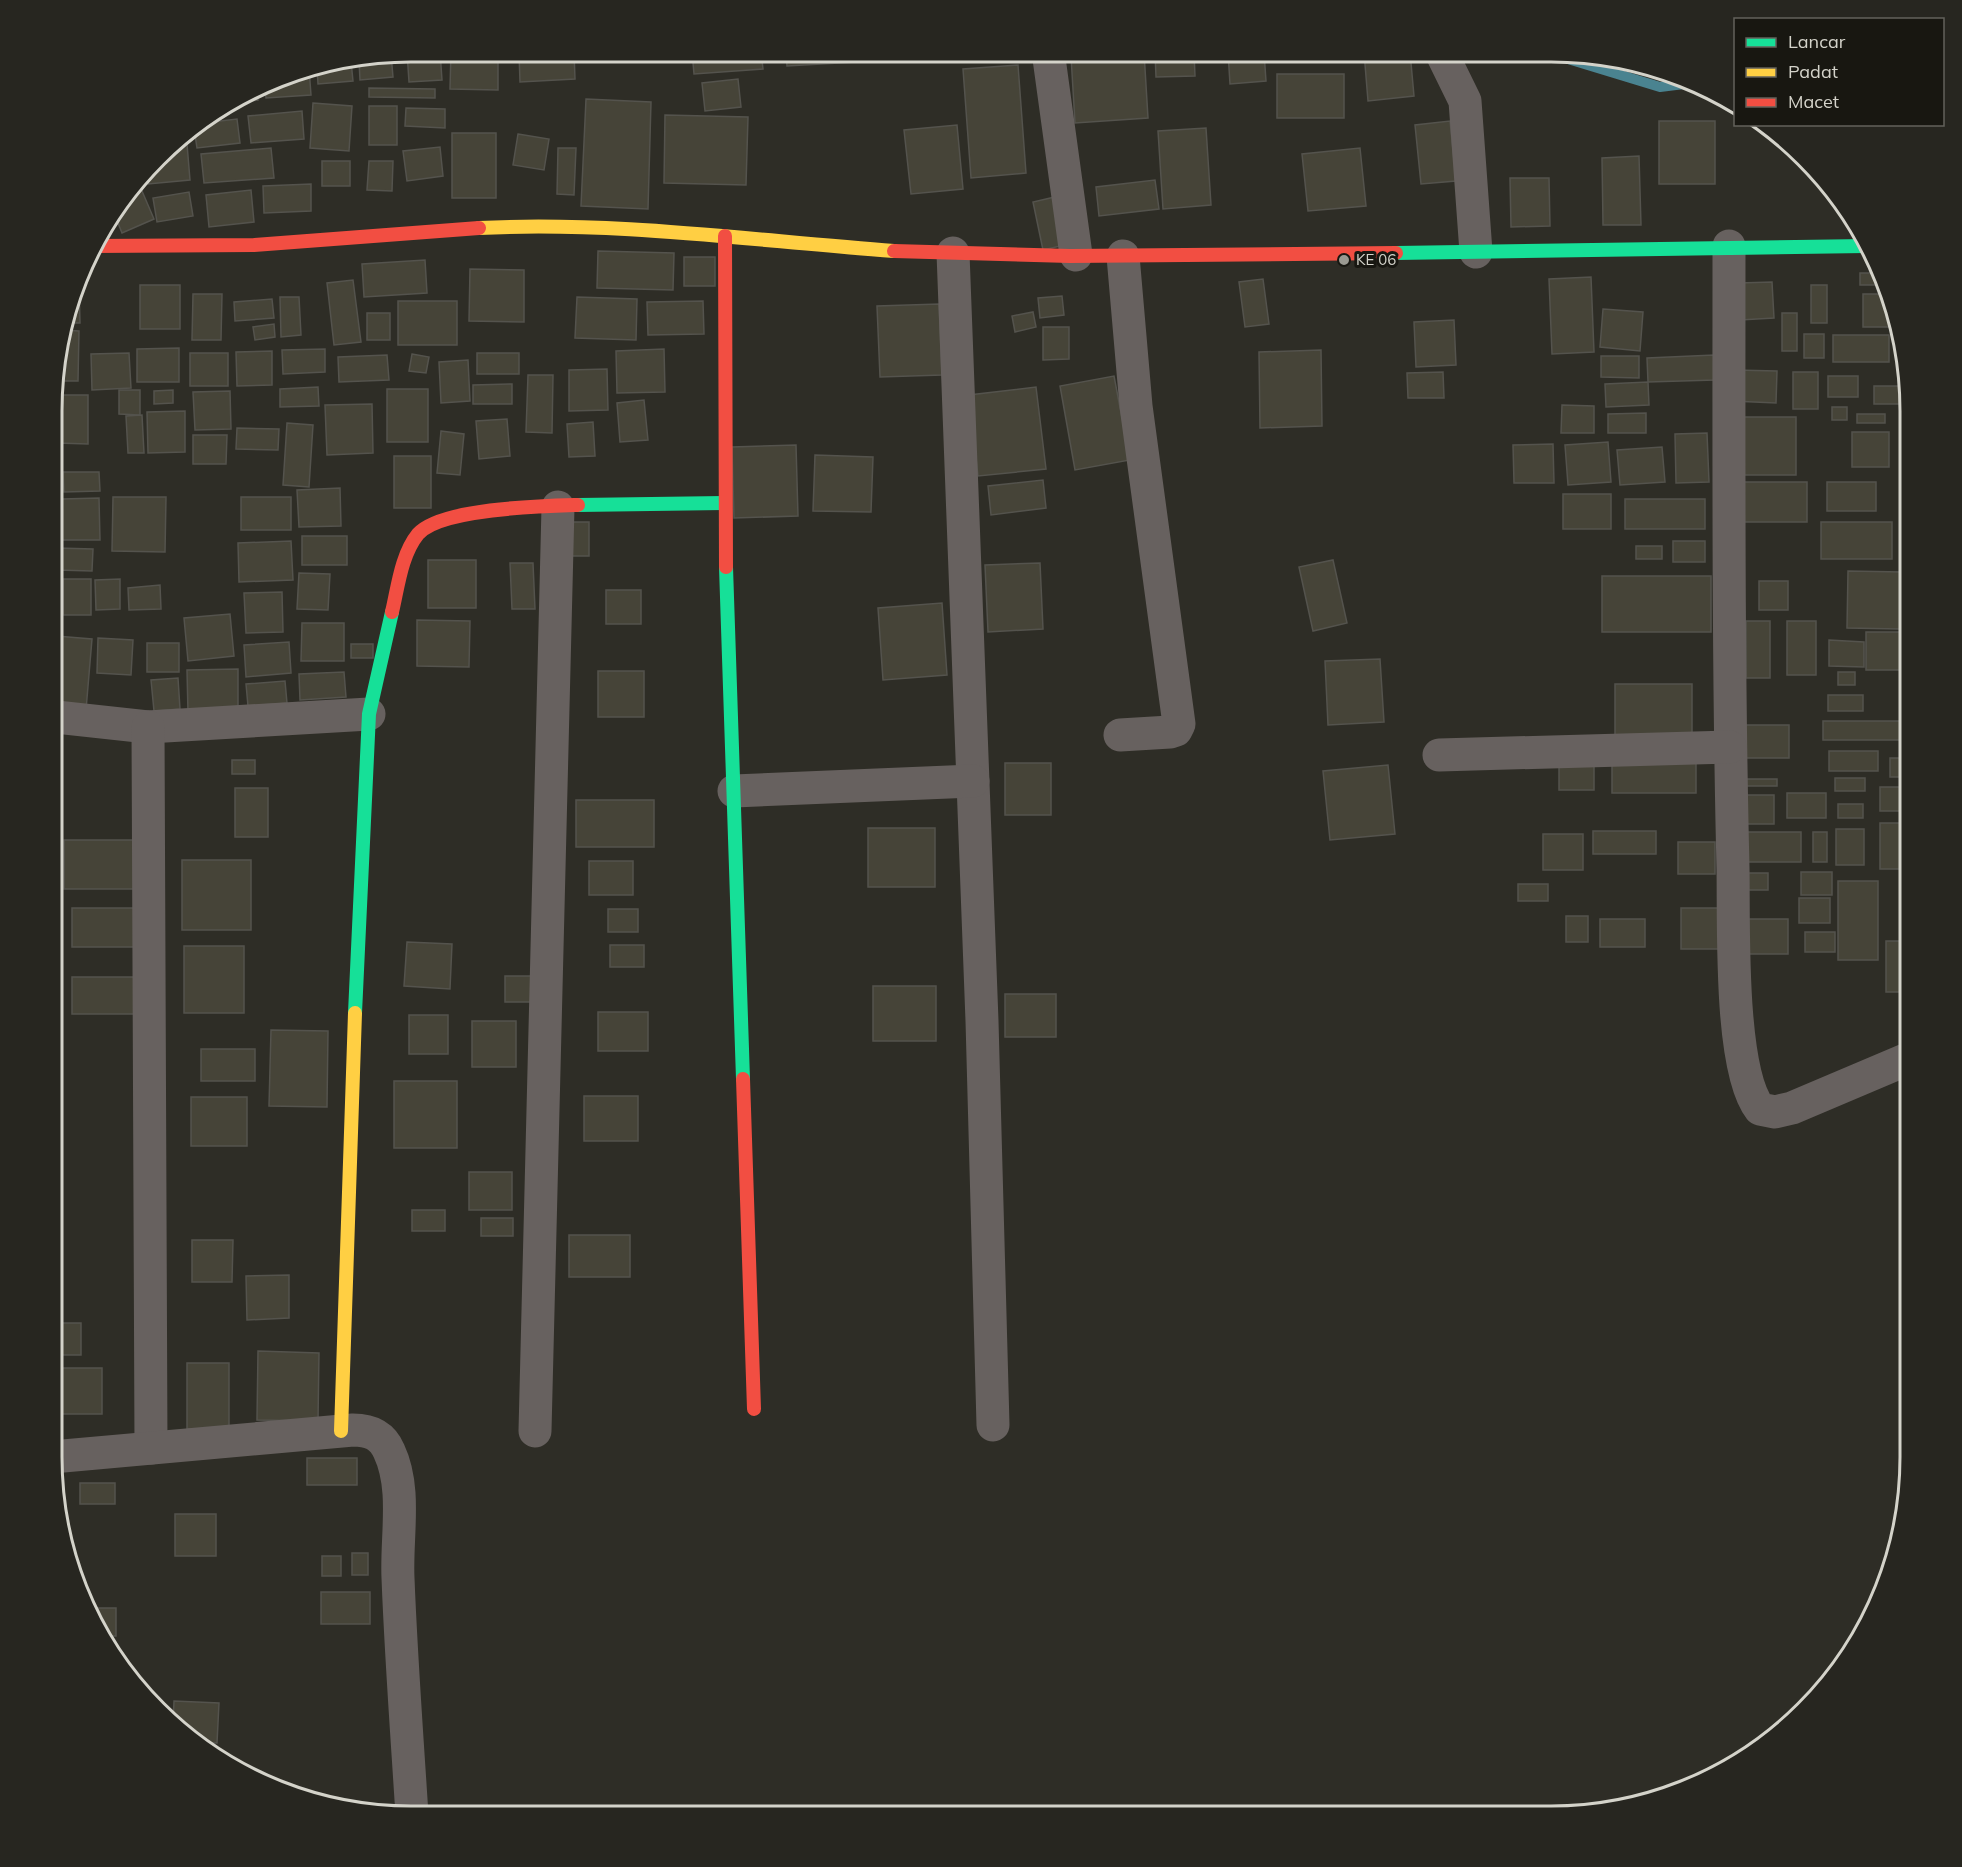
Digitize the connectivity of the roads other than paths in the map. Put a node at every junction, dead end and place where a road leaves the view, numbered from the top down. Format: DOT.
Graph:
graph roads {
  1 [pos="1050,62"];
  2 [pos="1446,62"];
  3 [pos="725,236"];
  4 [pos="103,246"];
  5 [pos="1729,246"];
  6 [pos="1860,246"];
  7 [pos="1476,252"];
  8 [pos="952,254"];
  9 [pos="1076,255"];
  10 [pos="1124,256"];
  11 [pos="724,503"];
  12 [pos="558,507"];
  13 [pos="369,714"];
  14 [pos="62,718"];
  15 [pos="148,727"];
  16 [pos="1120,735"];
  17 [pos="1730,747"];
  18 [pos="1439,755"];
  19 [pos="973,781"];
  20 [pos="734,791"];
  21 [pos="1900,1062"];
  22 [pos="754,1409"];
  23 [pos="993,1425"];
  24 [pos="340,1431"];
  25 [pos="535,1431"];
  26 [pos="151,1448"];
  27 [pos="62,1456"];
  28 [pos="411,1806"];
  1 -- 9 [label="street"];
  2 -- 7 [label="street"];
  3 -- 4 [label="street"];
  3 -- 8 [label="street"];
  3 -- 11 [label="street"];
  5 -- 6 [label="street"];
  5 -- 7 [label="street"];
  5 -- 17 [label="street"];
  7 -- 10 [label="street"];
  8 -- 9 [label="street"];
  8 -- 19 [label="street"];
  9 -- 10 [label="street"];
  10 -- 16 [label="street"];
  11 -- 12 [label="street"];
  11 -- 20 [label="street"];
  12 -- 13 [label="street"];
  12 -- 25 [label="street"];
  13 -- 15 [label="street"];
  13 -- 24 [label="street"];
  14 -- 15 [label="street"];
  15 -- 26 [label="street"];
  17 -- 18 [label="street"];
  17 -- 21 [label="street"];
  19 -- 20 [label="street"];
  19 -- 23 [label="street"];
  20 -- 22 [label="street"];
  24 -- 26 [label="street"];
  24 -- 28 [label="street"];
  26 -- 27 [label="street"];
}
